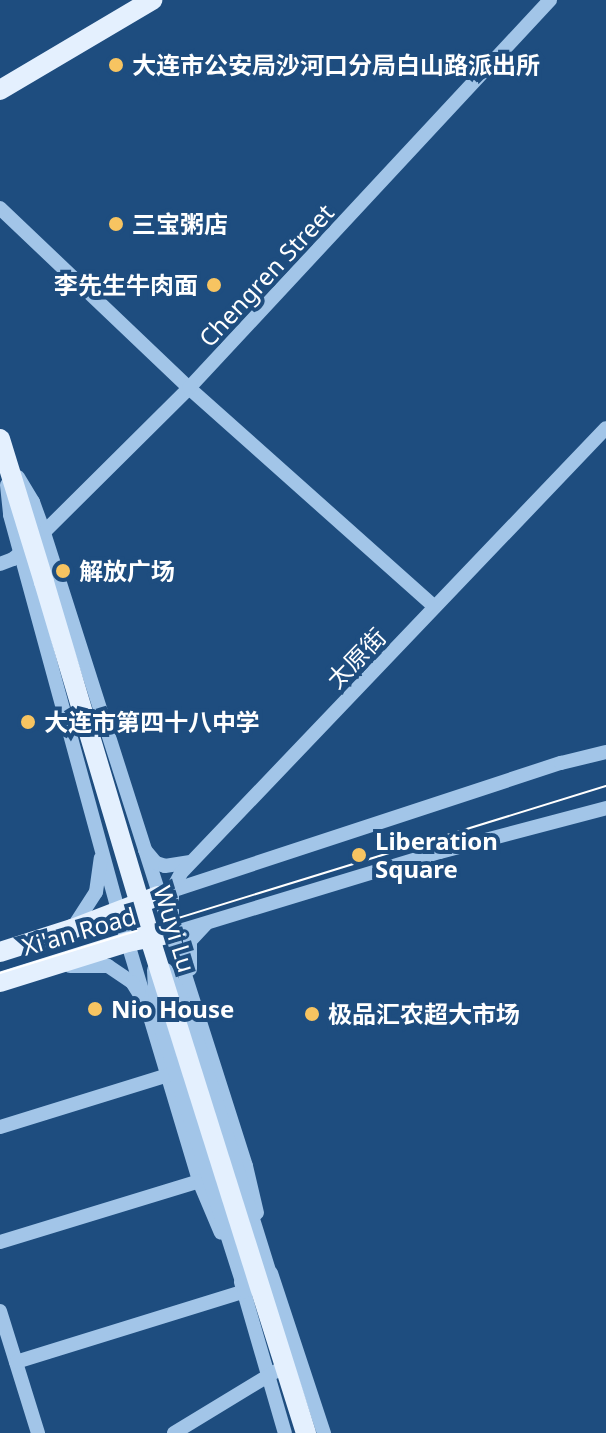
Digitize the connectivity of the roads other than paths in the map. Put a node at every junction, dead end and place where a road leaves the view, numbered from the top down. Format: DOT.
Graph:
graph roads {
  1 [pos="152,0"];
  2 [pos="550,0"];
  3 [pos="0,90"];
  4 [pos="0,208"];
  5 [pos="189,388"];
  6 [pos="606,428"];
  7 [pos="2,448"];
  8 [pos="33,543"];
  9 [pos="0,564"];
  10 [pos="435,607"];
  11 [pos="606,752"];
  12 [pos="606,808"];
  13 [pos="98,834"];
  14 [pos="141,844"];
  15 [pos="193,861"];
  16 [pos="165,893"];
  17 [pos="119,910"];
  18 [pos="211,921"];
  19 [pos="72,929"];
  20 [pos="173,933"];
  21 [pos="128,942"];
  22 [pos="152,945"];
  23 [pos="0,952"];
  24 [pos="42,968"];
  25 [pos="0,982"];
  26 [pos="195,1005"];
  27 [pos="148,1007"];
  28 [pos="168,1075"];
  29 [pos="0,1127"];
  30 [pos="199,1181"];
  31 [pos="0,1242"];
  32 [pos="273,1283"];
  33 [pos="245,1291"];
  34 [pos="0,1311"];
  35 [pos="298,1360"];
  36 [pos="16,1362"];
  37 [pos="270,1373"];
  38 [pos="38,1433"];
  39 [pos="174,1433"];
  40 [pos="285,1433"];
  41 [pos="306,1433"];
  42 [pos="324,1433"];
  1 -- 3 [label="main road"];
  2 -- 5 [label="street, Chengren Street"];
  4 -- 5 [label="street"];
  5 -- 8 [label="street, Chengren Street"];
  5 -- 10 [label="street"];
  6 -- 10 [label="street, 太原街"];
  7 -- 8 [label="main road, Wuyi Lu"];
  8 -- 9 [label="street, Chengren Street"];
  8 -- 13 [label="street"];
  8 -- 14 [label="street"];
  8 -- 22 [label="main road, Wuyi Lu, bridge"];
  10 -- 15 [label="street, 太原街"];
  11 -- 16 [label="street"];
  12 -- 18 [label="street"];
  13 -- 17 [label="street"];
  13 -- 19 [label="street"];
  14 -- 15 [label="street"];
  14 -- 16 [label="street"];
  15 -- 16 [label="street, 太原街"];
  16 -- 17 [label="main road, Xi'an Road"];
  16 -- 20 [label="street"];
  16 -- 21 [label="street, 太原街"];
  17 -- 19 [label="main road, Xi'an Road"];
  17 -- 21 [label="street"];
  18 -- 20 [label="street"];
  18 -- 26 [label="street"];
  19 -- 23 [label="main road, Xi'an Road"];
  20 -- 21 [label="main road, Xi'an Road"];
  20 -- 26 [label="street"];
  21 -- 24 [label="main road, Xi'an Road"];
  21 -- 27 [label="street"];
  22 -- 32 [label="street, bridge"];
  22 -- 33 [label="street, bridge"];
  22 -- 41 [label="main road, Wuyi Lu, bridge"];
  24 -- 25 [label="main road, Xi'an Road"];
  24 -- 27 [label="street"];
  26 -- 32 [label="street"];
  27 -- 28 [label="street"];
  28 -- 29 [label="street"];
  28 -- 30 [label="street"];
  30 -- 31 [label="street"];
  30 -- 33 [label="street"];
  32 -- 35 [label="street"];
  33 -- 36 [label="street"];
  33 -- 37 [label="street"];
  34 -- 36 [label="street"];
  35 -- 37 [label="street"];
  35 -- 42 [label="street"];
  36 -- 38 [label="street"];
  37 -- 39 [label="street"];
  37 -- 40 [label="street"];
}
